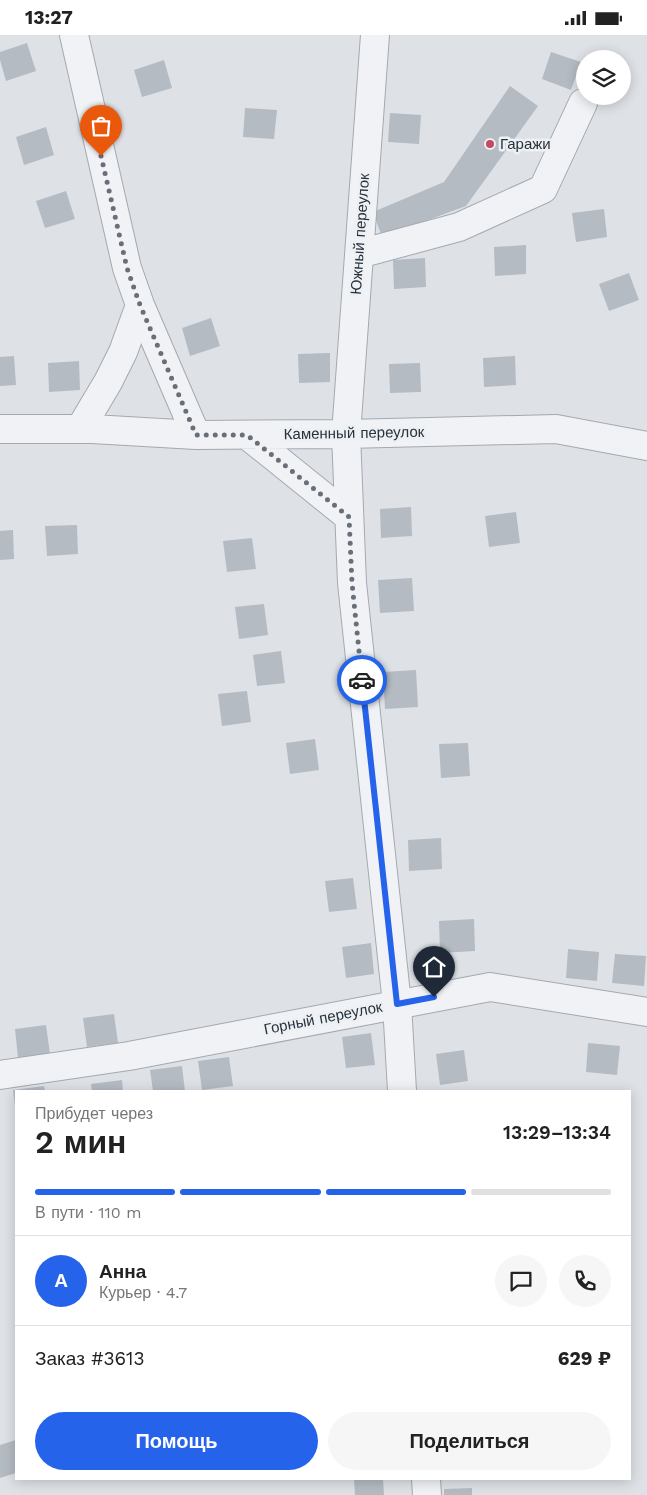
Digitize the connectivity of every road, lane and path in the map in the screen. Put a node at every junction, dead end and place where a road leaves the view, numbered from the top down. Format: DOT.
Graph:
graph roads {
  1 [pos="74,35"];
  2 [pos="374,35"];
  3 [pos="582,105"];
  4 [pos="359,254"];
  5 [pos="140,305"];
  6 [pos="0,429"];
  7 [pos="80,429"];
  8 [pos="346,434"];
  9 [pos="196,435"];
  10 [pos="247,435"];
  11 [pos="647,446"];
  12 [pos="349,517"];
  13 [pos="397,1004"];
  14 [pos="647,1012"];
  15 [pos="0,1075"];
  16 [pos="402,1090"];
  17 [pos="426,1480"];
  18 [pos="427,1495"];
  1 -- 5 [label="street"];
  2 -- 4 [label="street, Южный переулок"];
  3 -- 4 [label="street"];
  4 -- 8 [label="street, Южный переулок"];
  5 -- 7 [label="street"];
  5 -- 9 [label="street"];
  6 -- 7 [label="street, Каменный переулок"];
  7 -- 9 [label="street, Каменный переулок"];
  8 -- 10 [label="street, Каменный переулок"];
  8 -- 11 [label="street, Каменный переулок"];
  8 -- 12 [label="street, Южный переулок"];
  9 -- 10 [label="street, Каменный переулок"];
  10 -- 12 [label="street"];
  12 -- 13 [label="street, Южный переулок"];
  13 -- 14 [label="street, Горный переулок"];
  13 -- 15 [label="street, Горный переулок"];
  13 -- 16 [label="street, Южный переулок"];
  17 -- 18 [label="street"];
}
